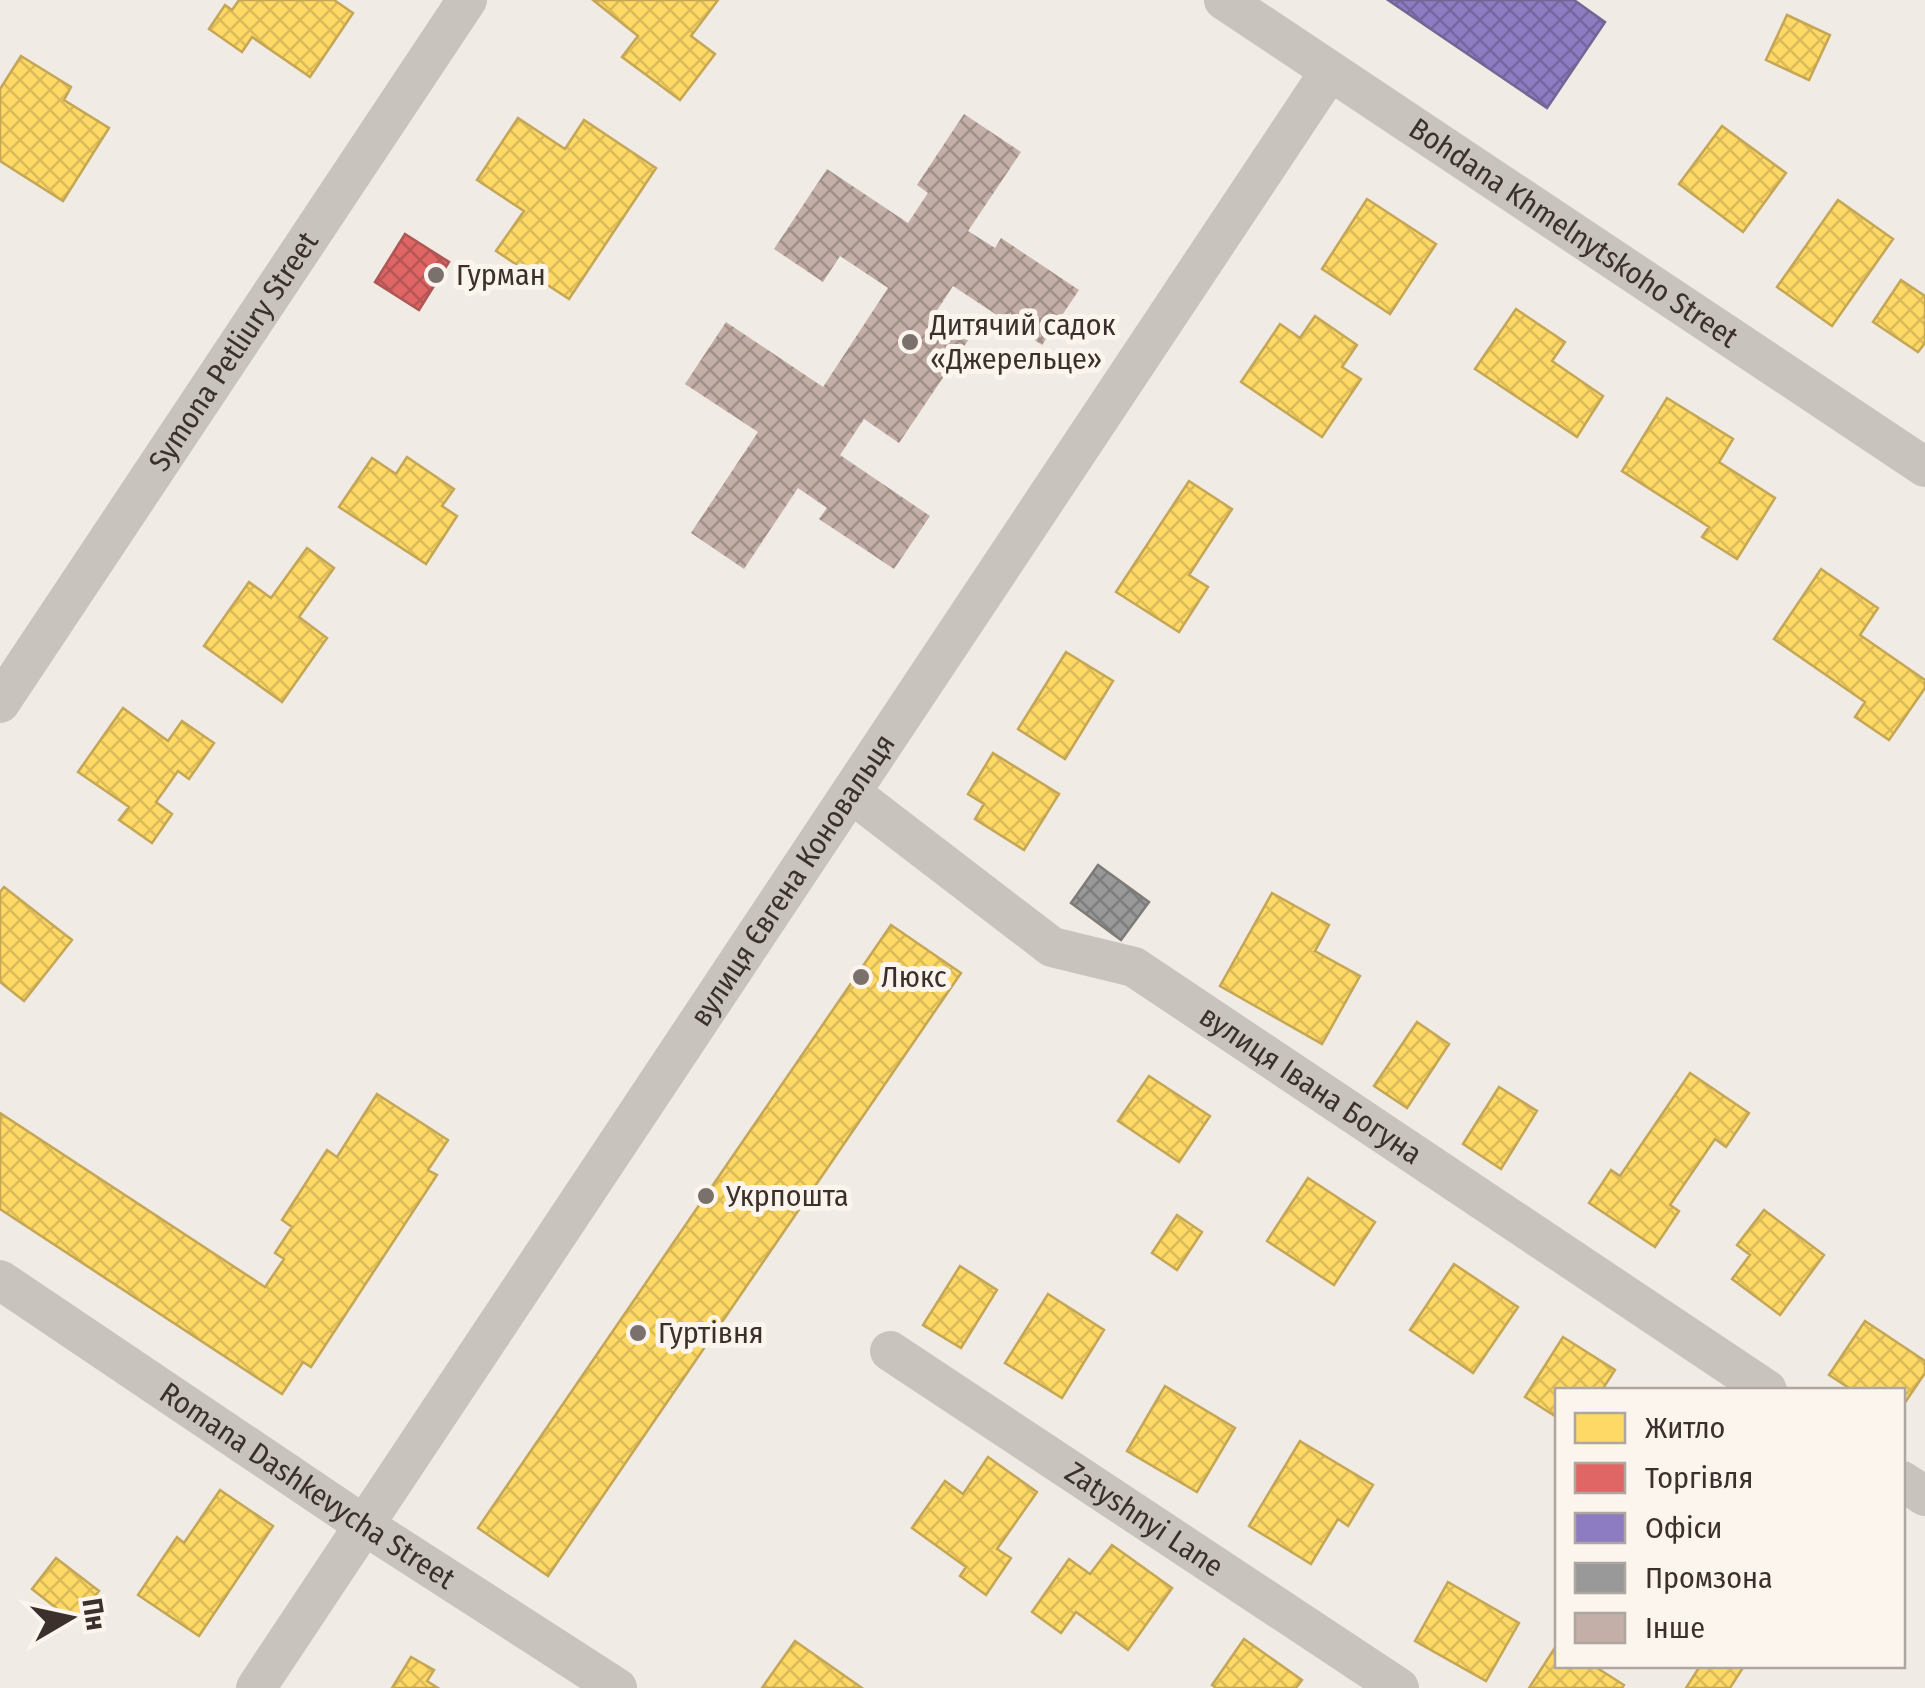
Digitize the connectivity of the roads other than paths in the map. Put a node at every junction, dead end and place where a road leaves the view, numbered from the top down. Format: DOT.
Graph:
graph roads {
  1 [pos="466,0"];
  2 [pos="1224,0"];
  3 [pos="1330,72"];
  4 [pos="1925,467"];
  5 [pos="0,702"];
  6 [pos="851,792"];
  7 [pos="0,1280"];
  8 [pos="890,1352"];
  9 [pos="1764,1388"];
  10 [pos="364,1525"];
  11 [pos="256,1688"];
  12 [pos="617,1688"];
  13 [pos="1399,1688"];
  1 -- 5 [label="street, Symona Petliury Street"];
  2 -- 3 [label="street, Bohdana Khmelnytskoho Street"];
  3 -- 4 [label="street, Bohdana Khmelnytskoho Street"];
  3 -- 6 [label="street, вулиця Євгена Коновальця"];
  6 -- 9 [label="street, вулиця Івана Богуна"];
  6 -- 10 [label="street, вулиця Євгена Коновальця"];
  7 -- 10 [label="street, Romana Dashkevycha Street"];
  8 -- 13 [label="street, Zatyshnyi Lane"];
  10 -- 11 [label="street, вулиця Євгена Коновальця"];
  10 -- 12 [label="street, Romana Dashkevycha Street"];
}
